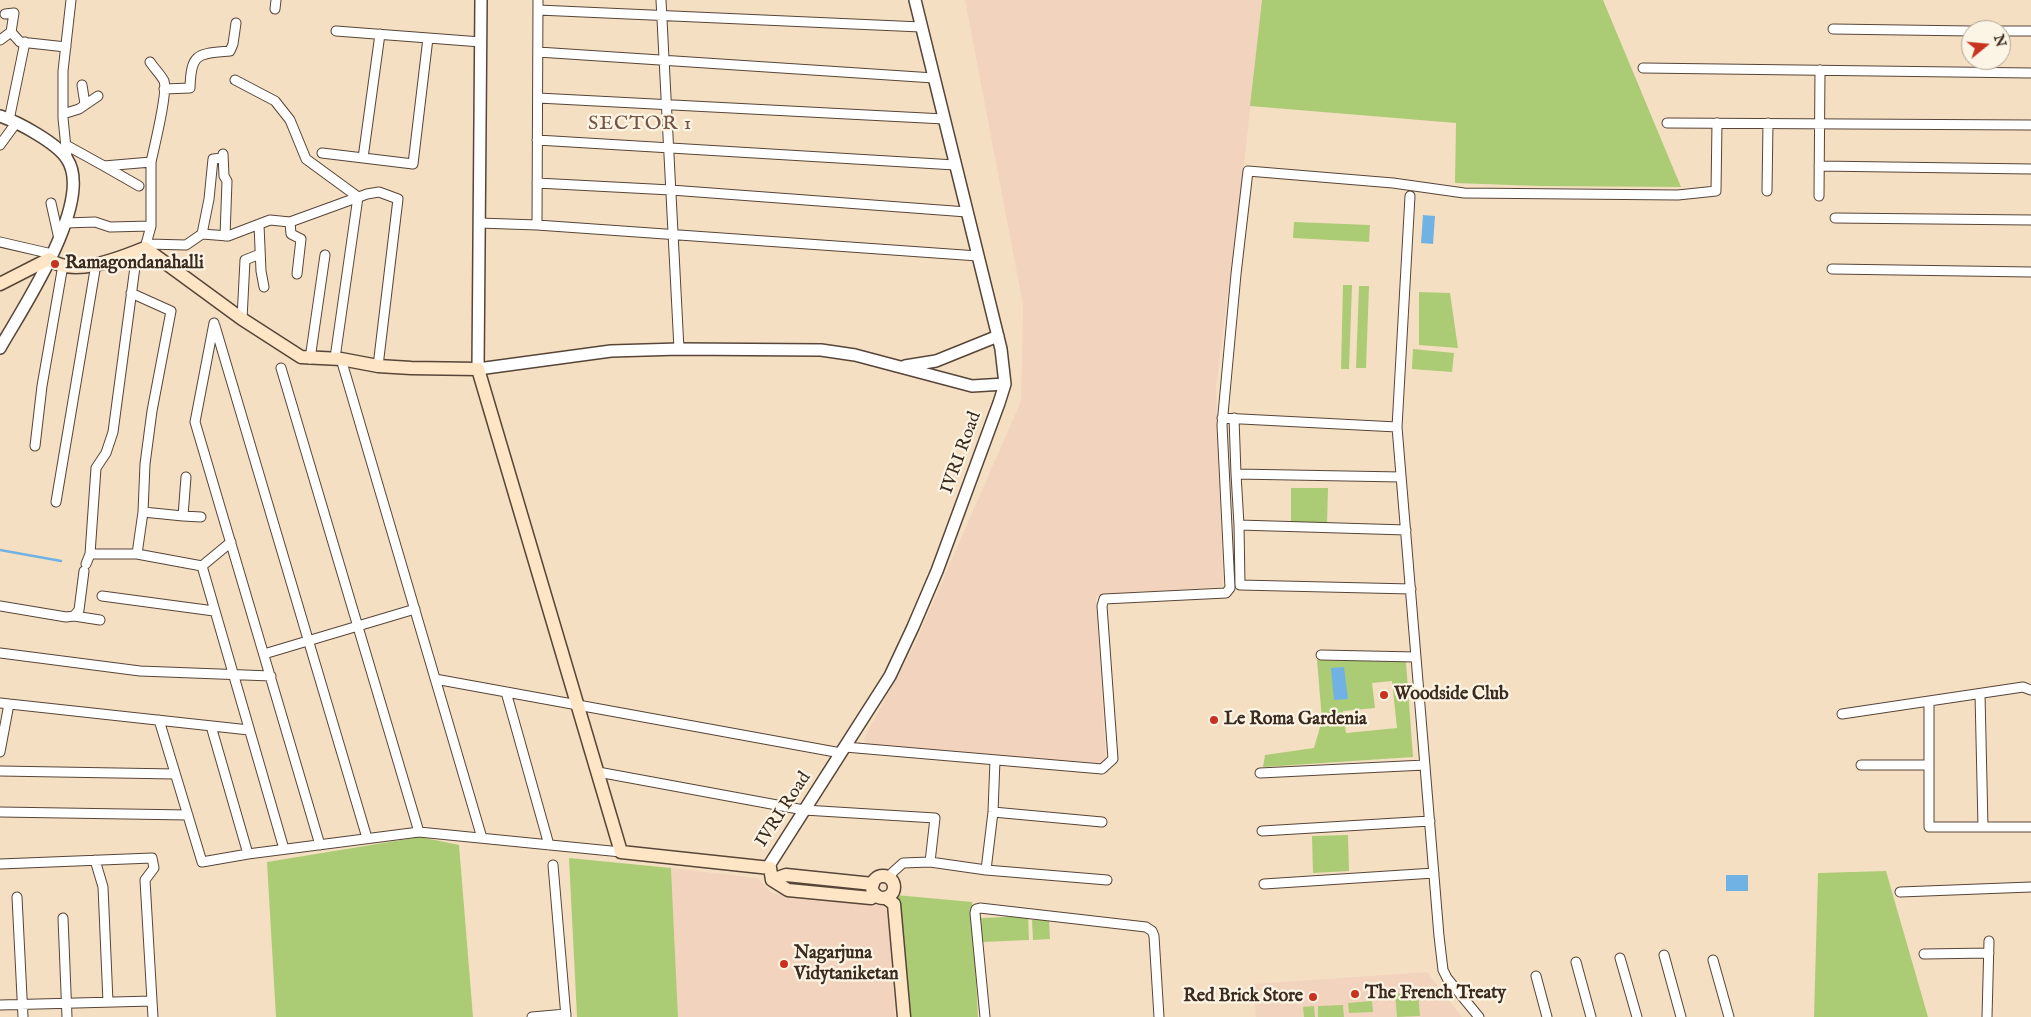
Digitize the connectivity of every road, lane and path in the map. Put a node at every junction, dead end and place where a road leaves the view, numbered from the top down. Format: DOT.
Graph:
graph roads {
  1 [pos="71,0"];
  2 [pos="481,0"];
  3 [pos="538,0"];
  4 [pos="661,0"];
  5 [pos="915,0"];
  6 [pos="538,10"];
  7 [pos="5,14"];
  8 [pos="662,16"];
  9 [pos="236,23"];
  10 [pos="921,26"];
  11 [pos="1833,29"];
  12 [pos="336,31"];
  13 [pos="1961,31"];
  14 [pos="2011,31"];
  15 [pos="2031,31"];
  16 [pos="12,32"];
  17 [pos="380,34"];
  18 [pos="428,38"];
  19 [pos="0,40"];
  20 [pos="25,42"];
  21 [pos="481,42"];
  22 [pos="66,47"];
  23 [pos="538,52"];
  24 [pos="664,61"];
  25 [pos="150,62"];
  26 [pos="1643,68"];
  27 [pos="1820,70"];
  28 [pos="2031,73"];
  29 [pos="934,78"];
  30 [pos="235,80"];
  31 [pos="82,85"];
  32 [pos="164,89"];
  33 [pos="98,96"];
  34 [pos="538,98"];
  35 [pos="85,104"];
  36 [pos="666,104"];
  37 [pos="63,114"];
  38 [pos="944,119"];
  39 [pos="9,120"];
  40 [pos="1666,123"];
  41 [pos="1717,123"];
  42 [pos="1768,123"];
  43 [pos="1820,124"];
  44 [pos="2031,125"];
  45 [pos="538,140"];
  46 [pos="0,145"];
  47 [pos="66,145"];
  48 [pos="669,148"];
  49 [pos="322,153"];
  50 [pos="67,158"];
  51 [pos="363,158"];
  52 [pos="151,162"];
  53 [pos="955,165"];
  54 [pos="104,166"];
  55 [pos="1819,166"];
  56 [pos="2031,169"];
  57 [pos="537,184"];
  58 [pos="138,186"];
  59 [pos="671,190"];
  60 [pos="1767,191"];
  61 [pos="1410,196"];
  62 [pos="1819,196"];
  63 [pos="358,197"];
  64 [pos="51,203"];
  65 [pos="967,212"];
  66 [pos="1835,218"];
  67 [pos="2031,220"];
  68 [pos="290,222"];
  69 [pos="66,223"];
  70 [pos="479,223"];
  71 [pos="259,224"];
  72 [pos="537,224"];
  73 [pos="151,226"];
  74 [pos="202,234"];
  75 [pos="673,234"];
  76 [pos="225,236"];
  77 [pos="59,240"];
  78 [pos="0,242"];
  79 [pos="143,248"];
  80 [pos="260,254"];
  81 [pos="325,255"];
  82 [pos="978,256"];
  83 [pos="50,257"];
  84 [pos="96,264"];
  85 [pos="63,265"];
  86 [pos="1832,269"];
  87 [pos="2031,272"];
  88 [pos="297,274"];
  89 [pos="0,284"];
  90 [pos="264,287"];
  91 [pos="132,293"];
  92 [pos="242,319"];
  93 [pos="998,336"];
  94 [pos="0,348"];
  95 [pos="679,349"];
  96 [pos="310,359"];
  97 [pos="338,359"];
  98 [pos="938,360"];
  99 [pos="378,366"];
  100 [pos="901,367"];
  101 [pos="281,368"];
  102 [pos="478,369"];
  103 [pos="940,377"];
  104 [pos="1005,384"];
  105 [pos="1222,418"];
  106 [pos="1234,418"];
  107 [pos="1397,427"];
  108 [pos="35,446"];
  109 [pos="1236,474"];
  110 [pos="186,477"];
  111 [pos="1401,477"];
  112 [pos="56,502"];
  113 [pos="143,512"];
  114 [pos="183,516"];
  115 [pos="201,517"];
  116 [pos="1239,525"];
  117 [pos="1406,530"];
  118 [pos="231,542"];
  119 [pos="90,554"];
  120 [pos="137,554"];
  121 [pos="202,566"];
  122 [pos="1411,589"];
  123 [pos="102,596"];
  124 [pos="0,606"];
  125 [pos="415,610"];
  126 [pos="214,611"];
  127 [pos="74,616"];
  128 [pos="100,620"];
  129 [pos="359,626"];
  130 [pos="310,641"];
  131 [pos="0,653"];
  132 [pos="264,654"];
  133 [pos="1321,655"];
  134 [pos="1416,656"];
  135 [pos="233,675"];
  136 [pos="270,676"];
  137 [pos="435,679"];
  138 [pos="2031,690"];
  139 [pos="506,692"];
  140 [pos="1980,694"];
  141 [pos="1929,701"];
  142 [pos="5,704"];
  143 [pos="578,705"];
  144 [pos="1842,714"];
  145 [pos="159,720"];
  146 [pos="211,726"];
  147 [pos="249,730"];
  148 [pos="843,750"];
  149 [pos="0,752"];
  150 [pos="995,760"];
  151 [pos="1425,765"];
  152 [pos="1861,765"];
  153 [pos="1929,765"];
  154 [pos="0,770"];
  155 [pos="598,772"];
  156 [pos="1260,773"];
  157 [pos="175,774"];
  158 [pos="804,810"];
  159 [pos="0,812"];
  160 [pos="993,812"];
  161 [pos="188,815"];
  162 [pos="1102,822"];
  163 [pos="1430,822"];
  164 [pos="1983,827"];
  165 [pos="2031,827"];
  166 [pos="1262,831"];
  167 [pos="419,832"];
  168 [pos="367,838"];
  169 [pos="482,838"];
  170 [pos="320,845"];
  171 [pos="549,845"];
  172 [pos="284,849"];
  173 [pos="621,852"];
  174 [pos="248,854"];
  175 [pos="95,860"];
  176 [pos="930,862"];
  177 [pos="0,864"];
  178 [pos="552,865"];
  179 [pos="986,870"];
  180 [pos="1434,873"];
  181 [pos="771,874"];
  182 [pos="888,878"];
  183 [pos="1107,880"];
  184 [pos="1264,884"];
  185 [pos="2031,887"];
  186 [pos="878,892"];
  187 [pos="1900,892"];
  188 [pos="17,897"];
  189 [pos="63,918"];
  190 [pos="1989,941"];
  191 [pos="1989,953"];
  192 [pos="1924,954"];
  193 [pos="1664,955"];
  194 [pos="1620,958"];
  195 [pos="1713,960"];
  196 [pos="1576,962"];
  197 [pos="1536,976"];
  198 [pos="152,1000"];
  199 [pos="108,1002"];
  200 [pos="66,1003"];
  201 [pos="23,1004"];
  202 [pos="0,1005"];
  203 [pos="566,1015"];
  204 [pos="23,1017"];
  205 [pos="67,1017"];
  206 [pos="153,1017"];
  207 [pos="532,1017"];
  208 [pos="904,1017"];
  209 [pos="985,1017"];
  210 [pos="1159,1017"];
  211 [pos="1478,1017"];
  212 [pos="1547,1017"];
  213 [pos="1592,1017"];
  214 [pos="1638,1017"];
  215 [pos="1681,1017"];
  216 [pos="1729,1017"];
  217 [pos="1987,1017"];
  1 -- 22 [label="street"];
  2 -- 21 [label="street"];
  3 -- 6 [label="street"];
  4 -- 8 [label="street"];
  5 -- 10 [label="street, IVRI Road"];
  6 -- 8 [label="street"];
  6 -- 23 [label="street"];
  7 -- 16 [label="street"];
  8 -- 10 [label="street"];
  8 -- 24 [label="street"];
  9 -- 32 [label="street"];
  10 -- 29 [label="street, IVRI Road"];
  11 -- 13 [label="street"];
  12 -- 17 [label="street"];
  14 -- 15 [label="street"];
  16 -- 19 [label="street"];
  16 -- 20 [label="street"];
  17 -- 18 [label="street"];
  17 -- 51 [label="street"];
  18 -- 21 [label="street"];
  18 -- 51 [label="street"];
  20 -- 22 [label="street"];
  20 -- 39 [label="street"];
  21 -- 70 [label="street"];
  22 -- 37 [label="street"];
  23 -- 24 [label="street"];
  23 -- 34 [label="street"];
  24 -- 29 [label="street"];
  24 -- 36 [label="street"];
  25 -- 32 [label="street"];
  26 -- 27 [label="street"];
  27 -- 28 [label="street"];
  27 -- 43 [label="street"];
  29 -- 38 [label="street, IVRI Road"];
  30 -- 63 [label="street"];
  31 -- 35 [label="street"];
  32 -- 52 [label="street"];
  33 -- 35 [label="street"];
  34 -- 36 [label="street"];
  34 -- 45 [label="street"];
  35 -- 37 [label="street"];
  36 -- 38 [label="street"];
  36 -- 48 [label="street"];
  37 -- 47 [label="street"];
  38 -- 53 [label="street, IVRI Road"];
  39 -- 46 [label="street"];
  39 -- 50 [label="street"];
  40 -- 41 [label="street"];
  41 -- 42 [label="street"];
  41 -- 105 [label="street"];
  42 -- 43 [label="street"];
  42 -- 60 [label="street"];
  43 -- 44 [label="street"];
  43 -- 55 [label="street"];
  45 -- 48 [label="street"];
  45 -- 57 [label="street"];
  47 -- 50 [label="street"];
  47 -- 54 [label="street"];
  48 -- 53 [label="street"];
  48 -- 59 [label="street"];
  49 -- 51 [label="street"];
  50 -- 69 [label="street"];
  52 -- 54 [label="street"];
  52 -- 73 [label="street"];
  53 -- 65 [label="street, IVRI Road"];
  54 -- 58 [label="street"];
  55 -- 56 [label="street"];
  55 -- 62 [label="street"];
  57 -- 59 [label="street"];
  57 -- 72 [label="street"];
  59 -- 65 [label="street"];
  59 -- 75 [label="street"];
  61 -- 107 [label="street"];
  63 -- 68 [label="street"];
  63 -- 97 [label="street"];
  63 -- 99 [label="street"];
  64 -- 77 [label="street"];
  65 -- 82 [label="street, IVRI Road"];
  66 -- 67 [label="street"];
  68 -- 71 [label="street"];
  68 -- 88 [label="street"];
  69 -- 73 [label="street"];
  69 -- 77 [label="street"];
  70 -- 72 [label="street"];
  70 -- 102 [label="street"];
  71 -- 76 [label="street"];
  71 -- 80 [label="street"];
  72 -- 75 [label="street"];
  73 -- 79 [label="street"];
  74 -- 76 [label="street"];
  74 -- 76 [label="street"];
  74 -- 79 [label="street"];
  75 -- 82 [label="street"];
  75 -- 95 [label="street"];
  77 -- 83 [label="street"];
  78 -- 83 [label="street"];
  79 -- 84 [label="main road"];
  79 -- 91 [label="street"];
  79 -- 92 [label="main road"];
  80 -- 90 [label="street"];
  80 -- 92 [label="street"];
  81 -- 96 [label="street"];
  82 -- 93 [label="street, IVRI Road"];
  83 -- 85 [label="main road"];
  83 -- 89 [label="main road"];
  83 -- 94 [label="street"];
  84 -- 85 [label="main road"];
  84 -- 112 [label="street"];
  85 -- 108 [label="street"];
  86 -- 87 [label="street"];
  91 -- 113 [label="street"];
  91 -- 119 [label="street"];
  92 -- 96 [label="main road"];
  93 -- 98 [label="street"];
  93 -- 104 [label="street, IVRI Road"];
  95 -- 100 [label="street"];
  95 -- 102 [label="street"];
  96 -- 97 [label="main road"];
  97 -- 99 [label="main road"];
  97 -- 125 [label="street"];
  98 -- 100 [label="street"];
  98 -- 103 [label="street"];
  99 -- 102 [label="main road"];
  100 -- 103 [label="street"];
  101 -- 129 [label="street"];
  102 -- 143 [label="main road"];
  103 -- 104 [label="street"];
  104 -- 148 [label="street, IVRI Road"];
  105 -- 106 [label="street"];
  105 -- 150 [label="street"];
  106 -- 107 [label="street"];
  106 -- 109 [label="street"];
  107 -- 111 [label="street"];
  109 -- 111 [label="street"];
  109 -- 116 [label="street"];
  110 -- 114 [label="street"];
  111 -- 117 [label="street"];
  113 -- 114 [label="street"];
  113 -- 120 [label="street"];
  114 -- 115 [label="street"];
  116 -- 117 [label="street"];
  116 -- 122 [label="street"];
  117 -- 122 [label="street"];
  118 -- 121 [label="street"];
  118 -- 130 [label="street"];
  118 -- 132 [label="street"];
  119 -- 120 [label="street"];
  119 -- 127 [label="street"];
  120 -- 121 [label="street"];
  121 -- 126 [label="street"];
  122 -- 134 [label="street"];
  123 -- 126 [label="street"];
  124 -- 127 [label="street"];
  125 -- 129 [label="street"];
  125 -- 137 [label="street"];
  126 -- 135 [label="street"];
  127 -- 128 [label="street"];
  129 -- 130 [label="street"];
  129 -- 167 [label="street"];
  130 -- 132 [label="street"];
  130 -- 168 [label="street"];
  131 -- 135 [label="street"];
  132 -- 136 [label="street"];
  133 -- 134 [label="street"];
  134 -- 151 [label="street"];
  135 -- 136 [label="street"];
  135 -- 147 [label="street"];
  136 -- 170 [label="street"];
  137 -- 139 [label="street"];
  137 -- 169 [label="street"];
  138 -- 140 [label="street"];
  139 -- 143 [label="street"];
  139 -- 171 [label="street"];
  140 -- 141 [label="street"];
  140 -- 164 [label="street"];
  141 -- 144 [label="street"];
  141 -- 153 [label="street"];
  142 -- 145 [label="street"];
  142 -- 149 [label="street"];
  143 -- 148 [label="street"];
  143 -- 155 [label="main road"];
  145 -- 146 [label="street"];
  145 -- 157 [label="street"];
  146 -- 147 [label="street"];
  146 -- 174 [label="street"];
  147 -- 172 [label="street"];
  148 -- 150 [label="street"];
  148 -- 158 [label="street, IVRI Road"];
  150 -- 160 [label="street"];
  151 -- 156 [label="street"];
  151 -- 163 [label="street"];
  152 -- 153 [label="street"];
  153 -- 164 [label="street"];
  154 -- 157 [label="street"];
  155 -- 158 [label="street"];
  155 -- 173 [label="main road"];
  157 -- 161 [label="street"];
  158 -- 176 [label="street"];
  158 -- 181 [label="street, IVRI Road"];
  159 -- 161 [label="street"];
  160 -- 162 [label="street"];
  160 -- 179 [label="street"];
  161 -- 174 [label="street"];
  163 -- 166 [label="street"];
  163 -- 180 [label="street"];
  164 -- 165 [label="street"];
  167 -- 168 [label="street"];
  167 -- 169 [label="street"];
  168 -- 170 [label="street"];
  169 -- 171 [label="street"];
  170 -- 172 [label="street"];
  171 -- 173 [label="street"];
  172 -- 174 [label="street"];
  173 -- 181 [label="main road"];
  175 -- 177 [label="street"];
  175 -- 198 [label="street"];
  175 -- 199 [label="street"];
  176 -- 179 [label="street"];
  176 -- 182 [label="street"];
  178 -- 203 [label="street"];
  179 -- 183 [label="street"];
  180 -- 184 [label="street"];
  180 -- 211 [label="street"];
  181 -- 186 [label="main road"];
  182 -- 186 [label="main road"];
  182 -- 186 [label="main road"];
  185 -- 187 [label="street"];
  186 -- 208 [label="main road"];
  188 -- 201 [label="street"];
  189 -- 200 [label="street"];
  190 -- 191 [label="street"];
  191 -- 192 [label="street"];
  191 -- 217 [label="street"];
  193 -- 215 [label="street"];
  194 -- 214 [label="street"];
  195 -- 216 [label="street"];
  196 -- 213 [label="street"];
  197 -- 212 [label="street"];
  198 -- 199 [label="street"];
  198 -- 206 [label="street"];
  199 -- 200 [label="street"];
  200 -- 201 [label="street"];
  200 -- 205 [label="street"];
  201 -- 202 [label="street"];
  201 -- 204 [label="street"];
  203 -- 207 [label="street"];
  209 -- 210 [label="street"];
}
